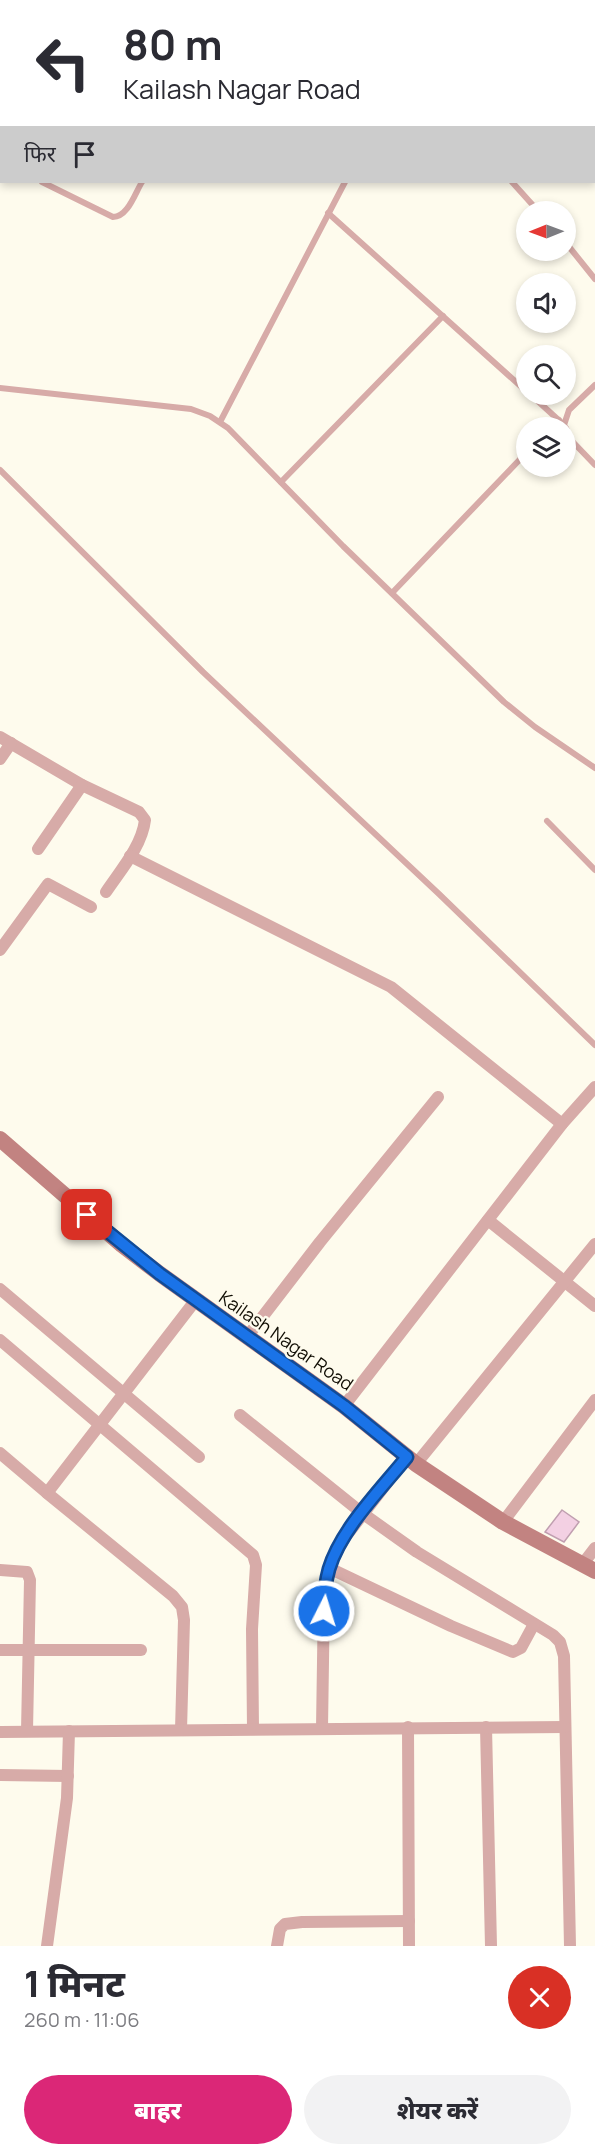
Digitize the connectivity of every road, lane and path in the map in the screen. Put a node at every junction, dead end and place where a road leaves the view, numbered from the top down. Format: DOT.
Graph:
graph roads {
  1 [pos="44,183"];
  2 [pos="141,183"];
  3 [pos="344,183"];
  4 [pos="513,183"];
  5 [pos="529,201"];
  6 [pos="328,213"];
  7 [pos="576,255"];
  8 [pos="595,279"];
  9 [pos="443,316"];
  10 [pos="516,382"];
  11 [pos="595,385"];
  12 [pos="0,388"];
  13 [pos="542,405"];
  14 [pos="556,417"];
  15 [pos="567,417"];
  16 [pos="219,422"];
  17 [pos="576,445"];
  18 [pos="516,463"];
  19 [pos="595,465"];
  20 [pos="0,470"];
  21 [pos="281,483"];
  22 [pos="392,593"];
  23 [pos="6,740"];
  24 [pos="0,759"];
  25 [pos="595,768"];
  26 [pos="82,785"];
  27 [pos="546,821"];
  28 [pos="38,849"];
  29 [pos="130,856"];
  30 [pos="595,870"];
  31 [pos="106,892"];
  32 [pos="91,907"];
  33 [pos="0,950"];
  34 [pos="595,1045"];
  35 [pos="595,1087"];
  36 [pos="438,1097"];
  37 [pos="562,1124"];
  38 [pos="0,1139"];
  39 [pos="488,1221"];
  40 [pos="595,1244"];
  41 [pos="564,1281"];
  42 [pos="0,1289"];
  43 [pos="195,1301"];
  44 [pos="595,1306"];
  45 [pos="247,1337"];
  46 [pos="0,1340"];
  47 [pos="124,1394"];
  48 [pos="595,1400"];
  49 [pos="344,1406"];
  50 [pos="240,1415"];
  51 [pos="101,1424"];
  52 [pos="0,1453"];
  53 [pos="199,1457"];
  54 [pos="411,1461"];
  55 [pos="47,1493"];
  56 [pos="362,1513"];
  57 [pos="503,1522"];
  58 [pos="595,1548"];
  59 [pos="329,1568"];
  60 [pos="589,1568"];
  61 [pos="0,1570"];
  62 [pos="534,1624"];
  63 [pos="28,1649"];
  64 [pos="0,1650"];
  65 [pos="141,1650"];
  66 [pos="408,1727"];
  67 [pos="486,1727"];
  68 [pos="565,1727"];
  69 [pos="322,1728"];
  70 [pos="253,1729"];
  71 [pos="181,1730"];
  72 [pos="27,1731"];
  73 [pos="69,1731"];
  74 [pos="0,1732"];
  75 [pos="0,1775"];
  76 [pos="68,1776"];
  77 [pos="409,1921"];
  78 [pos="47,1946"];
  79 [pos="277,1946"];
  80 [pos="409,1946"];
  81 [pos="491,1946"];
  82 [pos="570,1946"];
  1 -- 2 [label="lane"];
  3 -- 6 [label="lane"];
  4 -- 5 [label="lane"];
  6 -- 9 [label="lane"];
  6 -- 16 [label="lane"];
  7 -- 8 [label="lane"];
  9 -- 10 [label="lane"];
  9 -- 21 [label="lane"];
  11 -- 15 [label="lane"];
  12 -- 16 [label="lane"];
  13 -- 14 [label="lane"];
  16 -- 21 [label="lane"];
  17 -- 19 [label="lane"];
  18 -- 22 [label="lane"];
  20 -- 34 [label="lane"];
  21 -- 22 [label="lane"];
  22 -- 25 [label="lane"];
  23 -- 24 [label="street"];
  23 -- 26 [label="street"];
  26 -- 28 [label="street"];
  26 -- 29 [label="street"];
  27 -- 30 [label="lane"];
  29 -- 31 [label="street"];
  29 -- 37 [label="street"];
  32 -- 33 [label="street"];
  35 -- 37 [label="street"];
  36 -- 45 [label="street"];
  37 -- 39 [label="street"];
  38 -- 43 [label="street, Kailash Nagar Road"];
  39 -- 41 [label="street"];
  39 -- 49 [label="street"];
  40 -- 41 [label="street"];
  41 -- 44 [label="street"];
  41 -- 54 [label="street"];
  42 -- 47 [label="street"];
  43 -- 45 [label="street, Kailash Nagar Road"];
  43 -- 47 [label="street"];
  45 -- 49 [label="street, Kailash Nagar Road"];
  46 -- 51 [label="street"];
  47 -- 51 [label="street"];
  47 -- 53 [label="street"];
  48 -- 57 [label="street"];
  49 -- 54 [label="street, Kailash Nagar Road"];
  50 -- 56 [label="street"];
  51 -- 55 [label="street"];
  51 -- 70 [label="street"];
  52 -- 55 [label="street"];
  54 -- 56 [label="street"];
  54 -- 57 [label="street, Kailash Nagar Road"];
  55 -- 71 [label="street"];
  56 -- 59 [label="street"];
  56 -- 62 [label="street"];
  57 -- 60 [label="street, Kailash Nagar Road"];
  58 -- 60 [label="street"];
  59 -- 62 [label="street"];
  59 -- 69 [label="street"];
  61 -- 63 [label="street"];
  62 -- 68 [label="street"];
  63 -- 64 [label="street"];
  63 -- 65 [label="street"];
  63 -- 72 [label="street"];
  66 -- 67 [label="street"];
  66 -- 69 [label="street"];
  66 -- 77 [label="street"];
  67 -- 68 [label="street"];
  67 -- 81 [label="street"];
  68 -- 82 [label="street"];
  69 -- 70 [label="street"];
  70 -- 71 [label="street"];
  71 -- 73 [label="street"];
  72 -- 73 [label="street"];
  72 -- 74 [label="street"];
  73 -- 76 [label="street"];
  75 -- 76 [label="street"];
  76 -- 78 [label="street"];
  77 -- 79 [label="street"];
  77 -- 80 [label="street"];
}
